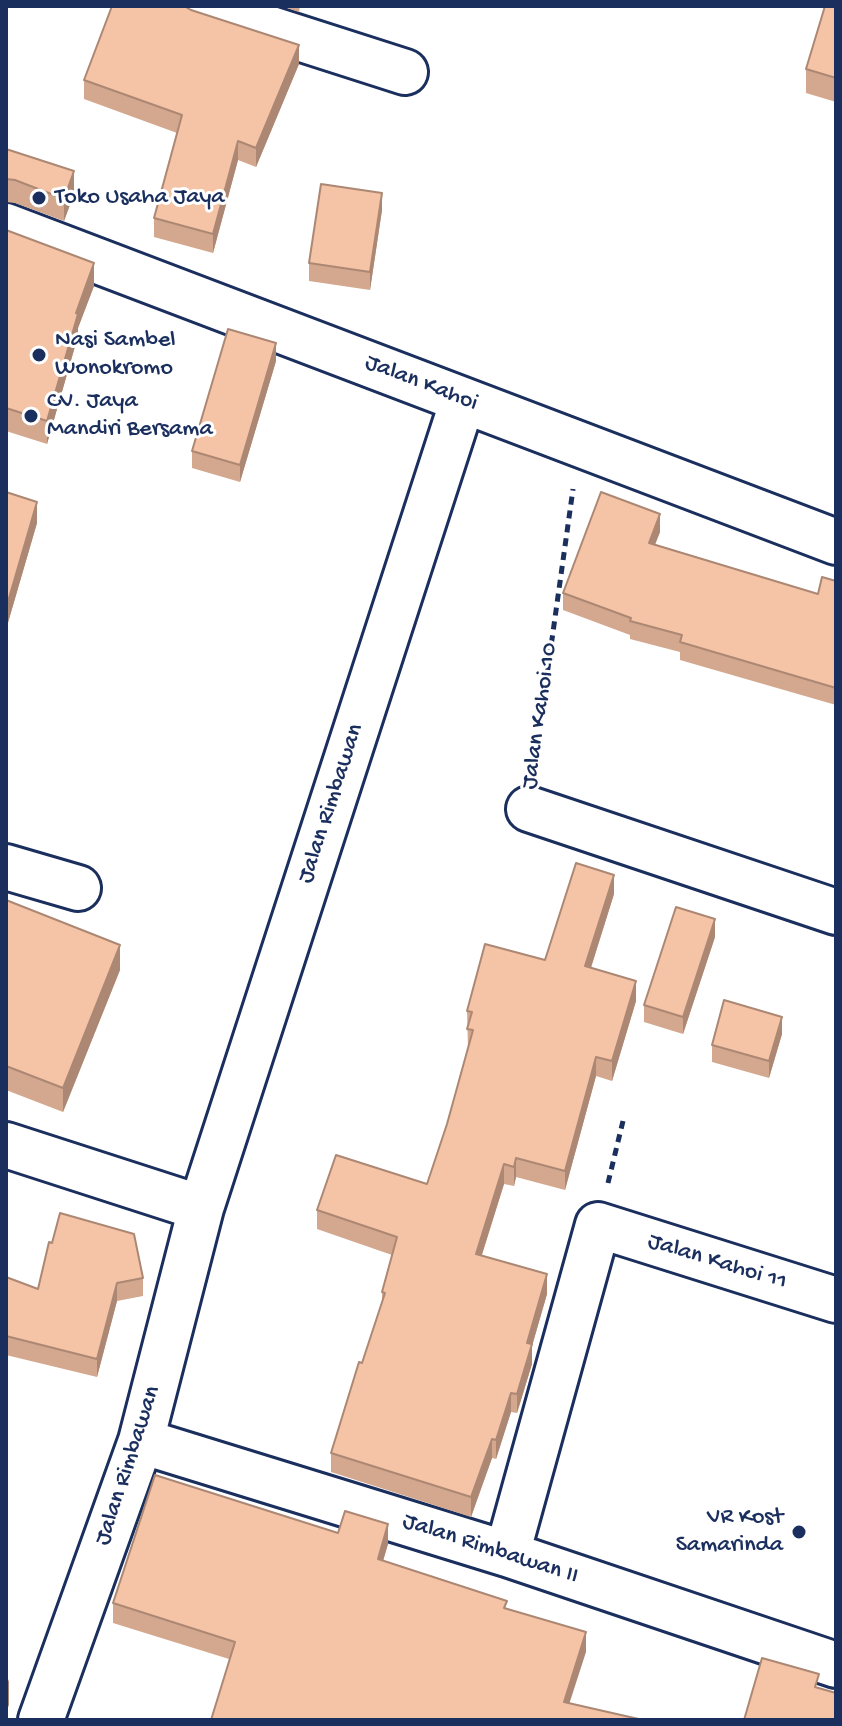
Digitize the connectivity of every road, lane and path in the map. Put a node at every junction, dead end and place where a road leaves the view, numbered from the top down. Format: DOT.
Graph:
graph roads {
  1 [pos="199,6"];
  2 [pos="405,72"];
  3 [pos="6,226"];
  4 [pos="463,400"];
  5 [pos="579,444"];
  6 [pos="836,542"];
  7 [pos="529,809"];
  8 [pos="6,867"];
  9 [pos="78,888"];
  10 [pos="836,912"];
  11 [pos="623,1121"];
  12 [pos="6,1145"];
  13 [pos="201,1208"];
  14 [pos="598,1225"];
  15 [pos="836,1300"];
  16 [pos="141,1441"];
  17 [pos="507,1554"];
  18 [pos="836,1665"];
  19 [pos="41,1720"];
  1 -- 2 [label="street"];
  3 -- 4 [label="street, Jalan Kahoi"];
  4 -- 5 [label="street, Jalan Kahoi"];
  4 -- 13 [label="street, Jalan Rimbawan"];
  5 -- 6 [label="street, Jalan Kahoi"];
  5 -- 7 [label="path, Jalan Kahoi 10"];
  7 -- 10 [label="street, Jalan Kahoi 10"];
  8 -- 9 [label="street"];
  11 -- 14 [label="path"];
  12 -- 13 [label="street"];
  13 -- 16 [label="street, Jalan Rimbawan"];
  14 -- 15 [label="street, Jalan Kahoi 11"];
  14 -- 17 [label="street"];
  16 -- 17 [label="street, Jalan Rimbawan II"];
  16 -- 19 [label="street, Jalan Rimbawan"];
  17 -- 18 [label="street, Jalan Rimbawan II"];
}
